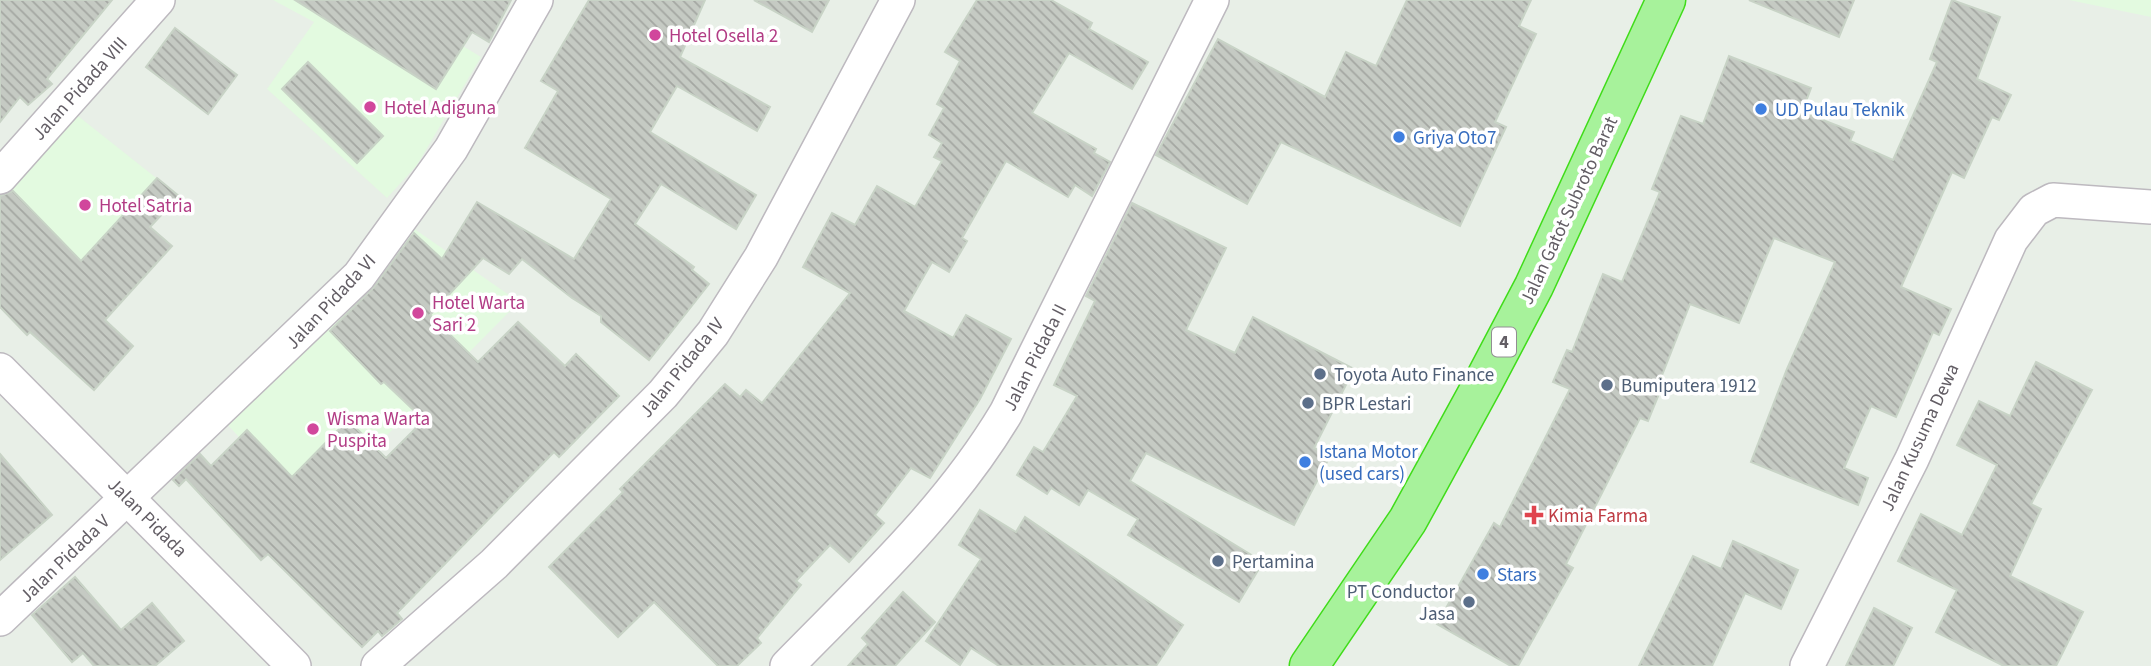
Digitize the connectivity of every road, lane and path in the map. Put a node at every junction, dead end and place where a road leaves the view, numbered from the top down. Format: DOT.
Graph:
graph roads {
  1 [pos="158,0"];
  2 [pos="536,0"];
  3 [pos="898,0"];
  4 [pos="1212,0"];
  5 [pos="1666,0"];
  6 [pos="0,177"];
  7 [pos="2151,207"];
  8 [pos="0,370"];
  9 [pos="128,496"];
  10 [pos="0,619"];
  11 [pos="294,666"];
  12 [pos="378,666"];
  13 [pos="787,666"];
  14 [pos="1309,666"];
  15 [pos="1807,666"];
  1 -- 6 [label="street, Jalan Pidada VIII"];
  2 -- 9 [label="street, Jalan Pidada VI"];
  3 -- 12 [label="street, Jalan Pidada IV"];
  4 -- 13 [label="street, Jalan Pidada II"];
  5 -- 14 [label="highway, Jalan Gatot Subroto Barat / 4"];
  7 -- 15 [label="street, Jalan Kusuma Dewa"];
  8 -- 9 [label="street, Jalan Pidada"];
  9 -- 10 [label="street, Jalan Pidada V"];
  9 -- 11 [label="street, Jalan Pidada"];
}
